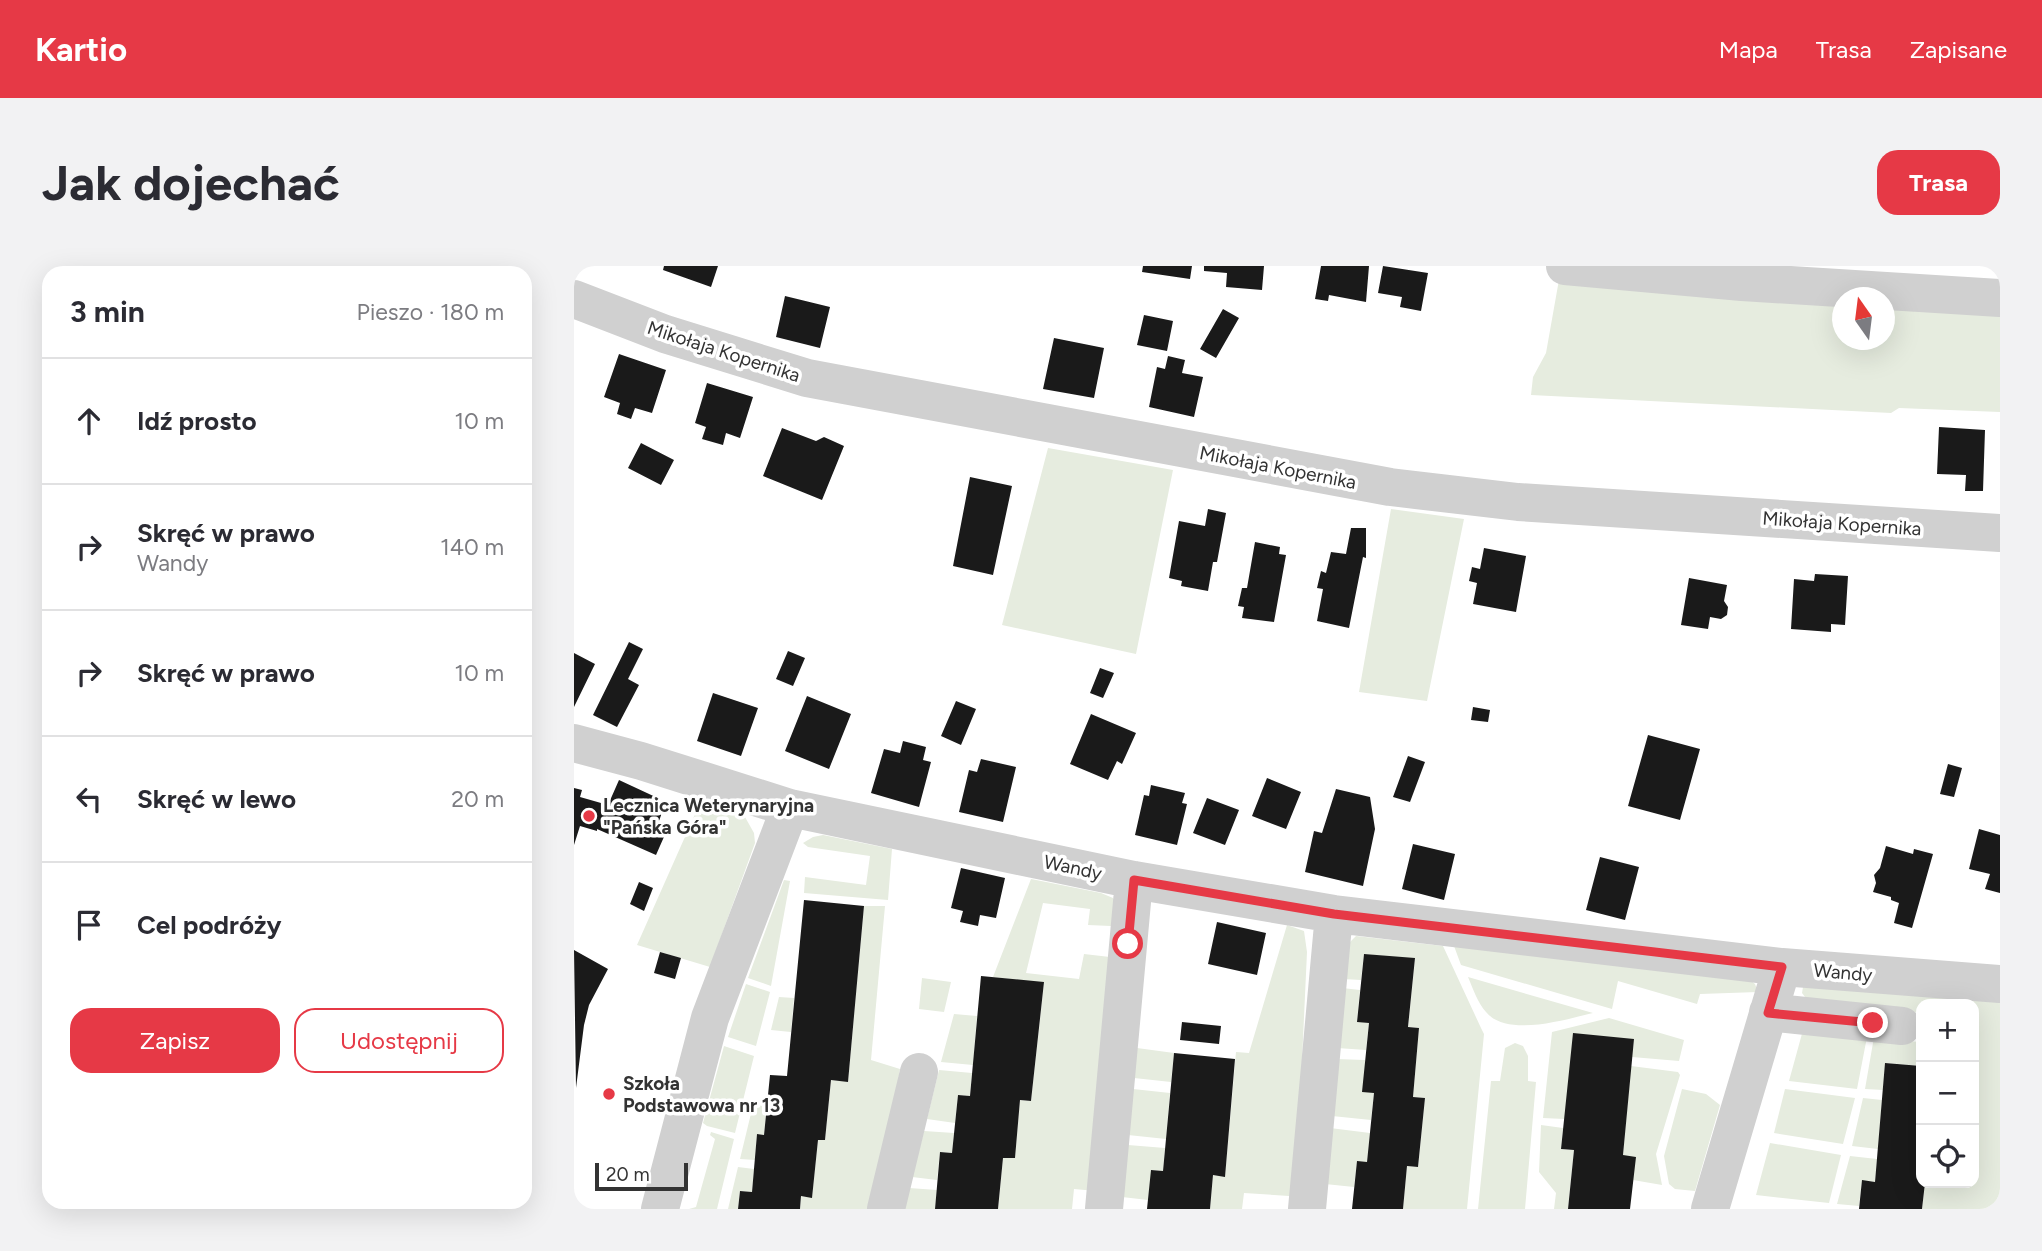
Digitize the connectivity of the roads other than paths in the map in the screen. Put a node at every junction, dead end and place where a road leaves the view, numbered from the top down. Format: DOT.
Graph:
graph roads {
  1 [pos="1565,266"];
  2 [pos="1925,280"];
  3 [pos="2000,298"];
  4 [pos="574,299"];
  5 [pos="2000,533"];
  6 [pos="574,743"];
  7 [pos="790,808"];
  8 [pos="1134,880"];
  9 [pos="1334,914"];
  10 [pos="1782,967"];
  11 [pos="2000,984"];
  12 [pos="1768,1013"];
  13 [pos="1902,1026"];
  14 [pos="919,1072"];
  15 [pos="660,1209"];
  16 [pos="886,1209"];
  17 [pos="1104,1209"];
  18 [pos="1307,1209"];
  19 [pos="1710,1209"];
  1 -- 2 [label="street"];
  2 -- 3 [label="street"];
  4 -- 5 [label="street, Mikołaja Kopernika"];
  6 -- 7 [label="street, Wandy"];
  7 -- 8 [label="street, Wandy"];
  7 -- 15 [label="street"];
  8 -- 9 [label="street, Wandy"];
  8 -- 17 [label="street"];
  9 -- 10 [label="street, Wandy"];
  9 -- 18 [label="street"];
  10 -- 11 [label="street, Wandy"];
  10 -- 12 [label="street"];
  12 -- 13 [label="street"];
  12 -- 19 [label="street"];
  14 -- 16 [label="street"];
}
